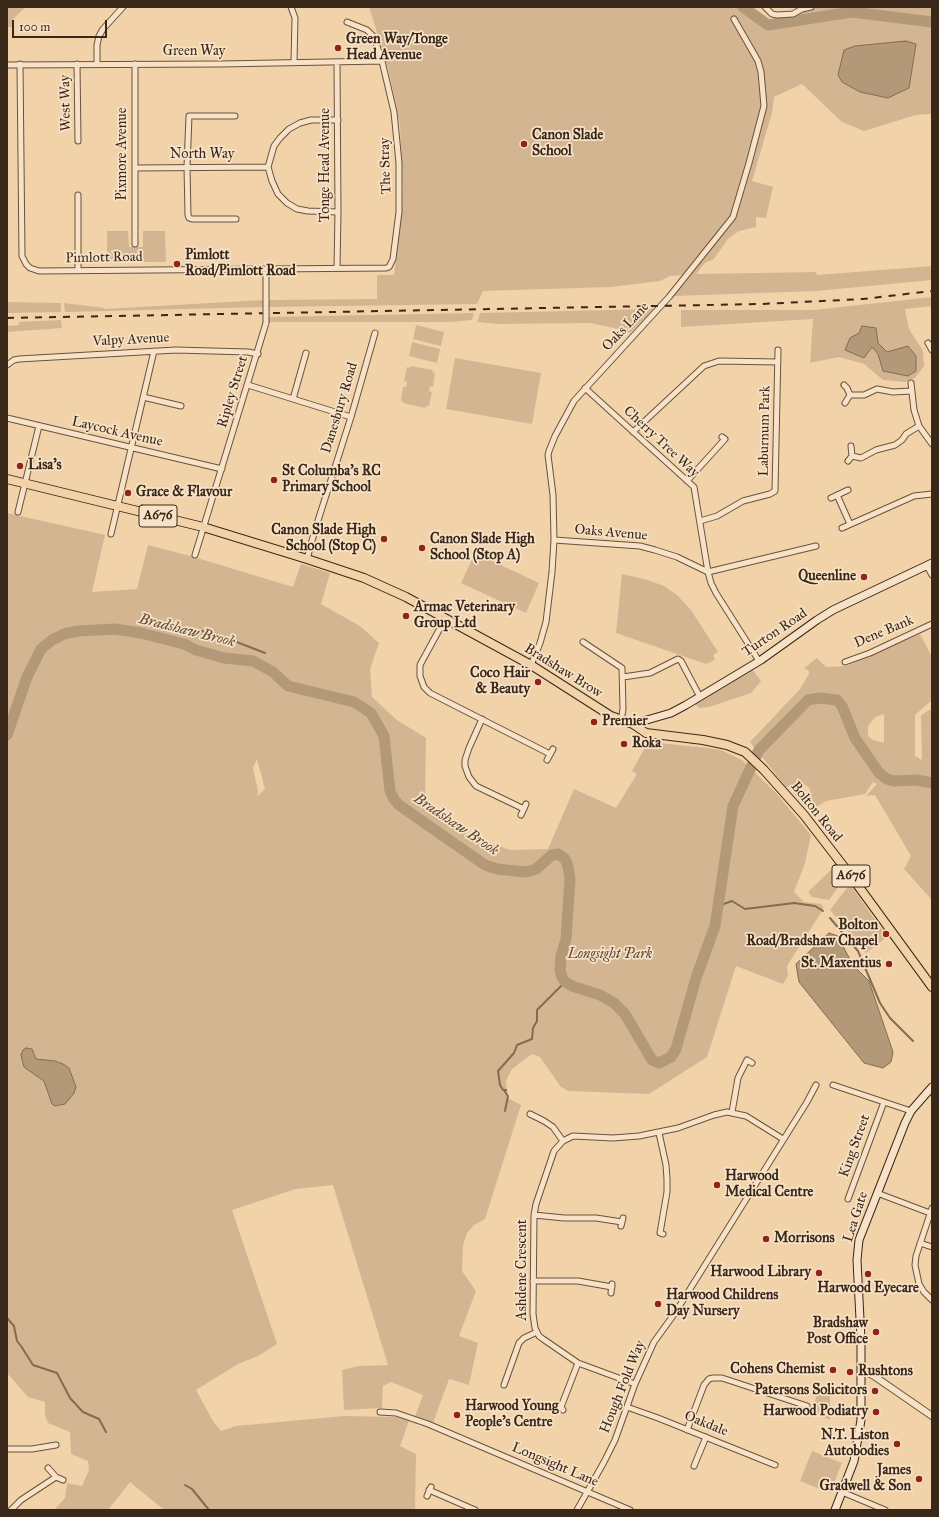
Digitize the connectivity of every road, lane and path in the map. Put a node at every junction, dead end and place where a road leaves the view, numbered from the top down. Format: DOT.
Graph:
graph roads {
  1 [pos="123,7"];
  2 [pos="292,7"];
  3 [pos="765,7"];
  4 [pos="811,7"];
  5 [pos="734,19"];
  6 [pos="347,22"];
  7 [pos="382,61"];
  8 [pos="294,62"];
  9 [pos="337,62"];
  10 [pos="20,64"];
  11 [pos="77,64"];
  12 [pos="97,64"];
  13 [pos="135,64"];
  14 [pos="7,65"];
  15 [pos="235,116"];
  16 [pos="338,120"];
  17 [pos="78,141"];
  18 [pos="187,167"];
  19 [pos="268,167"];
  20 [pos="135,168"];
  21 [pos="78,195"];
  22 [pos="338,212"];
  23 [pos="236,219"];
  24 [pos="135,244"];
  25 [pos="337,268"];
  26 [pos="386,268"];
  27 [pos="266,269"];
  28 [pos="78,270"];
  29 [pos="375,333"];
  30 [pos="928,343"];
  31 [pos="778,350"];
  32 [pos="154,351"];
  33 [pos="931,352"];
  34 [pos="306,353"];
  35 [pos="258,354"];
  36 [pos="778,362"];
  37 [pos="7,364"];
  38 [pos="911,383"];
  39 [pos="248,385"];
  40 [pos="844,385"];
  41 [pos="585,388"];
  42 [pos="911,391"];
  43 [pos="850,395"];
  44 [pos="143,397"];
  45 [pos="293,399"];
  46 [pos="845,403"];
  47 [pos="181,406"];
  48 [pos="351,417"];
  49 [pos="7,418"];
  50 [pos="39,426"];
  51 [pos="919,426"];
  52 [pos="633,432"];
  53 [pos="722,437"];
  54 [pos="932,444"];
  55 [pos="851,446"];
  56 [pos="131,447"];
  57 [pos="852,456"];
  58 [pos="848,460"];
  59 [pos="222,469"];
  60 [pos="7,479"];
  61 [pos="687,481"];
  62 [pos="25,484"];
  63 [pos="848,490"];
  64 [pos="932,494"];
  65 [pos="837,495"];
  66 [pos="831,498"];
  67 [pos="117,506"];
  68 [pos="18,512"];
  69 [pos="700,521"];
  70 [pos="850,524"];
  71 [pos="203,527"];
  72 [pos="842,528"];
  73 [pos="111,534"];
  74 [pos="554,540"];
  75 [pos="816,546"];
  76 [pos="195,555"];
  77 [pos="308,559"];
  78 [pos="930,565"];
  79 [pos="708,572"];
  80 [pos="932,575"];
  81 [pos="445,618"];
  82 [pos="932,624"];
  83 [pos="583,642"];
  84 [pos="759,661"];
  85 [pos="845,662"];
  86 [pos="531,665"];
  87 [pos="623,677"];
  88 [pos="700,697"];
  89 [pos="482,719"];
  90 [pos="622,721"];
  91 [pos="632,724"];
  92 [pos="553,749"];
  93 [pos="550,754"];
  94 [pos="547,760"];
  95 [pos="526,804"];
  96 [pos="524,809"];
  97 [pos="521,815"];
  98 [pos="932,987"];
  99 [pos="752,1063"];
  100 [pos="833,1084"];
  101 [pos="816,1085"];
  102 [pos="932,1087"];
  103 [pos="813,1094"];
  104 [pos="819,1097"];
  105 [pos="884,1102"];
  106 [pos="911,1111"];
  107 [pos="732,1112"];
  108 [pos="530,1114"];
  109 [pos="659,1133"];
  110 [pos="783,1139"];
  111 [pos="563,1141"];
  112 [pos="877,1193"];
  113 [pos="848,1199"];
  114 [pos="931,1210"];
  115 [pos="534,1215"];
  116 [pos="622,1222"];
  117 [pos="663,1234"];
  118 [pos="920,1243"];
  119 [pos="932,1247"];
  120 [pos="533,1282"];
  121 [pos="612,1288"];
  122 [pos="932,1300"];
  123 [pos="537,1332"];
  124 [pos="578,1363"];
  125 [pos="861,1369"];
  126 [pos="635,1384"];
  127 [pos="503,1386"];
  128 [pos="807,1406"];
  129 [pos="627,1407"];
  130 [pos="560,1409"];
  131 [pos="380,1412"];
  132 [pos="932,1416"];
  133 [pos="687,1430"];
  134 [pos="706,1437"];
  135 [pos="56,1445"];
  136 [pos="7,1449"];
  137 [pos="775,1465"];
  138 [pos="694,1466"];
  139 [pos="48,1468"];
  140 [pos="56,1477"];
  141 [pos="63,1480"];
  142 [pos="588,1492"];
  143 [pos="842,1492"];
  144 [pos="427,1496"];
  145 [pos="463,1508"];
  146 [pos="11,1510"];
  147 [pos="475,1510"];
  148 [pos="577,1510"];
  149 [pos="630,1510"];
  150 [pos="835,1510"];
  151 [pos="885,1510"];
  1 -- 12 [label="street"];
  2 -- 8 [label="street"];
  3 -- 4 [label="street"];
  5 -- 41 [label="street, Oaks Lane"];
  6 -- 7 [label="street, The Stray"];
  7 -- 9 [label="street, Green Way"];
  7 -- 26 [label="street, The Stray"];
  8 -- 9 [label="street, Green Way"];
  8 -- 13 [label="street, Green Way"];
  9 -- 16 [label="street, Tonge Head Avenue"];
  10 -- 11 [label="street, Green Way"];
  10 -- 14 [label="street, Green Way"];
  10 -- 28 [label="street, Pimlott Road"];
  11 -- 12 [label="street, Green Way"];
  11 -- 17 [label="street, West Way"];
  12 -- 13 [label="street, Green Way"];
  13 -- 20 [label="street, Pixmore Avenue"];
  15 -- 18 [label="street"];
  16 -- 19 [label="street"];
  16 -- 22 [label="street, Tonge Head Avenue"];
  18 -- 19 [label="street, North Way"];
  18 -- 20 [label="street, North Way"];
  18 -- 23 [label="street"];
  19 -- 22 [label="street"];
  20 -- 24 [label="street, Pixmore Avenue"];
  21 -- 28 [label="street"];
  22 -- 25 [label="street, Tonge Head Avenue"];
  25 -- 26 [label="street, Pimlott Road"];
  25 -- 27 [label="street, Pimlott Road"];
  27 -- 28 [label="street, Pimlott Road"];
  27 -- 35 [label="street, Ripley Street, bridge"];
  29 -- 48 [label="street, Danesbury Road"];
  30 -- 33 [label="street"];
  31 -- 36 [label="street, Laburnum Park"];
  32 -- 35 [label="street, Valpy Avenue"];
  32 -- 37 [label="street, Valpy Avenue"];
  32 -- 44 [label="street"];
  34 -- 45 [label="street"];
  35 -- 39 [label="street, Ripley Street"];
  36 -- 52 [label="street"];
  36 -- 69 [label="street, Laburnum Park"];
  38 -- 42 [label="street"];
  39 -- 45 [label="street"];
  39 -- 59 [label="street, Ripley Street"];
  40 -- 43 [label="street"];
  41 -- 52 [label="street, Cherry Tree Way"];
  41 -- 74 [label="street, Oaks Lane"];
  42 -- 43 [label="street"];
  42 -- 51 [label="street"];
  43 -- 46 [label="street"];
  44 -- 47 [label="street"];
  44 -- 56 [label="street"];
  45 -- 48 [label="street"];
  48 -- 77 [label="street, Danesbury Road"];
  49 -- 50 [label="street, Laycock Avenue"];
  50 -- 56 [label="street, Laycock Avenue"];
  50 -- 62 [label="street"];
  51 -- 54 [label="street"];
  51 -- 57 [label="street"];
  52 -- 61 [label="street, Cherry Tree Way"];
  53 -- 61 [label="street"];
  55 -- 57 [label="street"];
  56 -- 59 [label="street, Laycock Avenue"];
  56 -- 67 [label="street"];
  57 -- 58 [label="street"];
  59 -- 71 [label="street, Ripley Street"];
  60 -- 62 [label="main road, A676"];
  61 -- 69 [label="street, Cherry Tree Way"];
  62 -- 67 [label="main road, A676"];
  62 -- 68 [label="street"];
  63 -- 65 [label="street"];
  64 -- 70 [label="street"];
  65 -- 66 [label="street"];
  65 -- 70 [label="street"];
  67 -- 71 [label="main road, A676"];
  67 -- 73 [label="street"];
  69 -- 79 [label="street, Cherry Tree Way"];
  70 -- 72 [label="street"];
  71 -- 76 [label="street, Ripley Street"];
  71 -- 77 [label="main road, A676"];
  74 -- 79 [label="street, Oaks Avenue"];
  74 -- 86 [label="street, Oaks Lane"];
  75 -- 79 [label="street"];
  77 -- 81 [label="main road, Bradshaw Brow / A676"];
  78 -- 80 [label="street"];
  78 -- 84 [label="main road, Turton Road"];
  79 -- 84 [label="street"];
  81 -- 86 [label="main road, Bradshaw Brow / A676"];
  81 -- 89 [label="street"];
  82 -- 85 [label="street, Dene Bank"];
  83 -- 87 [label="street"];
  84 -- 88 [label="main road, Turton Road"];
  86 -- 90 [label="main road, Bradshaw Brow / A676"];
  87 -- 88 [label="street"];
  87 -- 90 [label="street"];
  88 -- 91 [label="main road, Turton Road"];
  89 -- 93 [label="street"];
  89 -- 96 [label="street"];
  90 -- 91 [label="main road, Bradshaw Brow / A676"];
  91 -- 98 [label="main road, Bolton Road / A676"];
  92 -- 93 [label="street"];
  93 -- 94 [label="street"];
  95 -- 96 [label="street"];
  96 -- 97 [label="street"];
  99 -- 107 [label="street"];
  100 -- 105 [label="street"];
  101 -- 103 [label="street, Hough Fold Way"];
  102 -- 106 [label="main road, Lea Gate"];
  103 -- 104 [label="street"];
  103 -- 110 [label="street, Hough Fold Way"];
  105 -- 106 [label="street"];
  105 -- 113 [label="street, King Street"];
  106 -- 112 [label="main road, Lea Gate"];
  107 -- 109 [label="street"];
  107 -- 110 [label="street"];
  108 -- 111 [label="street"];
  109 -- 111 [label="street"];
  109 -- 117 [label="street"];
  110 -- 126 [label="street, Hough Fold Way"];
  111 -- 115 [label="street, Ashdene Crescent"];
  112 -- 114 [label="street"];
  112 -- 125 [label="main road, Lea Gate"];
  114 -- 118 [label="street"];
  115 -- 116 [label="street"];
  115 -- 120 [label="street, Ashdene Crescent"];
  118 -- 119 [label="street"];
  118 -- 122 [label="street"];
  120 -- 121 [label="street"];
  120 -- 123 [label="street, Ashdene Crescent"];
  123 -- 124 [label="street, Ashdene Crescent"];
  123 -- 127 [label="street"];
  124 -- 126 [label="street, Ashdene Crescent"];
  124 -- 130 [label="street"];
  125 -- 132 [label="street"];
  125 -- 143 [label="main road, Lea Gate"];
  126 -- 129 [label="street, Hough Fold Way"];
  128 -- 133 [label="street"];
  129 -- 133 [label="street, Oakdale"];
  129 -- 142 [label="street, Hough Fold Way"];
  131 -- 142 [label="street, Longsight Lane"];
  133 -- 134 [label="street, Oakdale"];
  134 -- 137 [label="street, Oakdale"];
  134 -- 138 [label="street"];
  135 -- 136 [label="street"];
  139 -- 140 [label="street"];
  140 -- 141 [label="street"];
  140 -- 146 [label="street"];
  142 -- 148 [label="street, Hough Fold Way"];
  142 -- 149 [label="street, Longsight Lane"];
  143 -- 150 [label="main road, Lea Gate"];
  143 -- 151 [label="street"];
  144 -- 145 [label="street"];
  145 -- 147 [label="street"];
}
